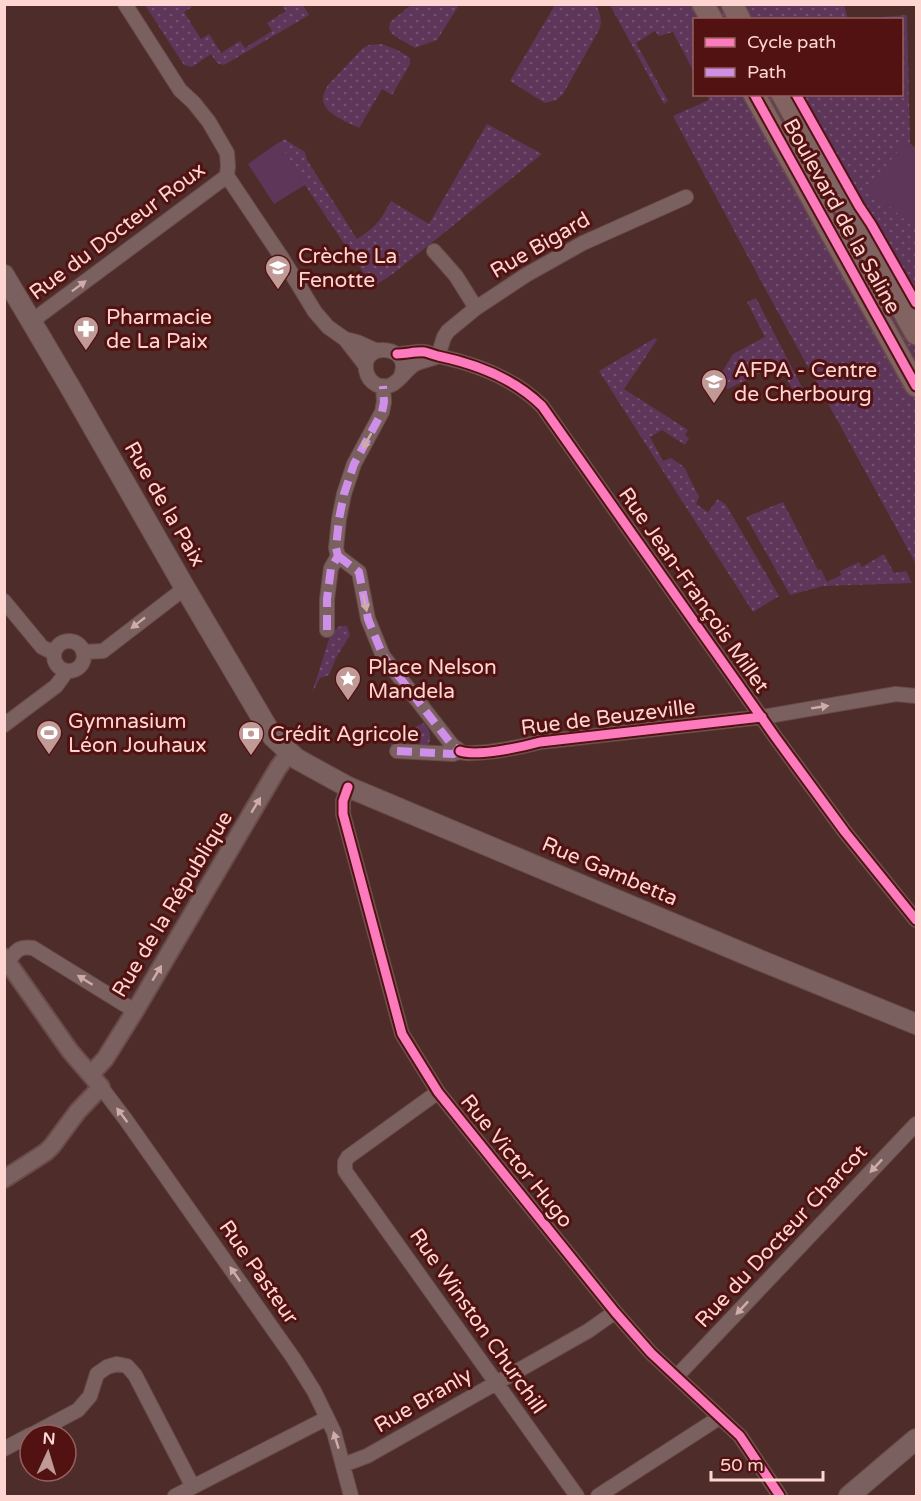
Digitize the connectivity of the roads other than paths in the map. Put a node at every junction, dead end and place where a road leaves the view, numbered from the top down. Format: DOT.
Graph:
graph roads {
  1 [pos="124,4"];
  2 [pos="703,4"];
  3 [pos="732,4"];
  4 [pos="711,18"];
  5 [pos="739,18"];
  6 [pos="755,96"];
  7 [pos="783,96"];
  8 [pos="227,176"];
  9 [pos="686,197"];
  10 [pos="434,251"];
  11 [pos="4,275"];
  12 [pos="10,298"];
  13 [pos="476,308"];
  14 [pos="32,321"];
  15 [pos="916,334"];
  16 [pos="345,339"];
  17 [pos="377,351"];
  18 [pos="397,354"];
  19 [pos="438,356"];
  20 [pos="366,366"];
  21 [pos="400,378"];
  22 [pos="383,386"];
  23 [pos="916,386"];
  24 [pos="338,556"];
  25 [pos="185,588"];
  26 [pos="4,601"];
  27 [pos="327,630"];
  28 [pos="83,651"];
  29 [pos="54,653"];
  30 [pos="67,671"];
  31 [pos="916,696"];
  32 [pos="762,717"];
  33 [pos="4,725"];
  34 [pos="397,751"];
  35 [pos="460,751"];
  36 [pos="289,753"];
  37 [pos="348,787"];
  38 [pos="916,920"];
  39 [pos="6,962"];
  40 [pos="135,1011"];
  41 [pos="916,1024"];
  42 [pos="96,1081"];
  43 [pos="438,1092"];
  44 [pos="916,1124"];
  45 [pos="4,1179"];
  46 [pos="615,1312"];
  47 [pos="677,1377"];
  48 [pos="496,1382"];
  49 [pos="719,1417"];
  50 [pos="327,1418"];
  51 [pos="53,1423"];
  52 [pos="18,1441"];
  53 [pos="915,1444"];
  54 [pos="4,1449"];
  55 [pos="343,1465"];
  56 [pos="193,1487"];
  57 [pos="175,1497"];
  58 [pos="351,1497"];
  59 [pos="577,1497"];
  60 [pos="598,1497"];
  61 [pos="780,1497"];
  62 [pos="849,1497"];
  1 -- 8 [label="street"];
  2 -- 4 [label="main road"];
  3 -- 5 [label="main road"];
  6 -- 23 [label="main road, Boulevard de la Saline"];
  7 -- 15 [label="main road, Boulevard de la Saline"];
  14 -- 8 [label="street, Rue du Docteur Roux, one-way"];
  8 -- 16 [label="street"];
  9 -- 13 [label="street, Rue Bigard"];
  10 -- 13 [label="street"];
  11 -- 12 [label="main road, Rue de la Paix"];
  12 -- 14 [label="main road, Rue de la Paix"];
  13 -- 19 [label="street, Rue Bigard"];
  14 -- 25 [label="main road, Rue de la Paix"];
  16 -- 17 [label="street"];
  16 -- 20 [label="street"];
  17 -- 18 [label="street"];
  17 -- 20 [label="street"];
  18 -- 19 [label="street, Rue Jean-François Millet"];
  18 -- 21 [label="street"];
  19 -- 21 [label="street"];
  19 -- 32 [label="street, Rue Jean-François Millet"];
  20 -- 22 [label="street"];
  21 -- 22 [label="street"];
  22 -- 24 [label="street, one-way"];
  24 -- 27 [label="street"];
  24 -- 35 [label="street, one-way"];
  25 -- 28 [label="street, one-way"];
  25 -- 36 [label="main road, Rue de la Paix"];
  26 -- 29 [label="street"];
  28 -- 29 [label="street"];
  28 -- 30 [label="street"];
  29 -- 30 [label="street"];
  30 -- 33 [label="street"];
  32 -- 31 [label="street, Rue de Beuzeville, one-way"];
  32 -- 35 [label="street, Rue de Beuzeville"];
  32 -- 38 [label="street, Rue Jean-François Millet"];
  34 -- 35 [label="street, Rue de Beuzeville"];
  36 -- 37 [label="main road, Rue Gambetta"];
  40 -- 36 [label="street, Rue de la République, one-way"];
  37 -- 41 [label="main road, Rue Gambetta"];
  37 -- 43 [label="street, Rue Victor Hugo"];
  40 -- 39 [label="street, one-way"];
  39 -- 42 [label="street"];
  40 -- 42 [label="street, Rue de la République"];
  42 -- 45 [label="street, Rue de la République"];
  50 -- 42 [label="street, Rue Pasteur, one-way"];
  43 -- 46 [label="street, Rue Victor Hugo"];
  43 -- 48 [label="street, Rue Winston Churchill"];
  44 -- 47 [label="street, Rue du Docteur Charcot, one-way"];
  46 -- 47 [label="street, Rue Victor Hugo"];
  46 -- 48 [label="street, Rue Branly"];
  47 -- 49 [label="street, Rue Victor Hugo"];
  48 -- 55 [label="street, Rue Branly"];
  48 -- 59 [label="street, Rue Winston Churchill"];
  49 -- 60 [label="street"];
  49 -- 61 [label="street, Rue Victor Hugo"];
  55 -- 50 [label="street, Rue Pasteur, one-way"];
  50 -- 56 [label="street"];
  51 -- 56 [label="street"];
  52 -- 54 [label="street"];
  53 -- 62 [label="main road"];
  55 -- 58 [label="street, Rue Pasteur"];
  56 -- 57 [label="street"];
}
